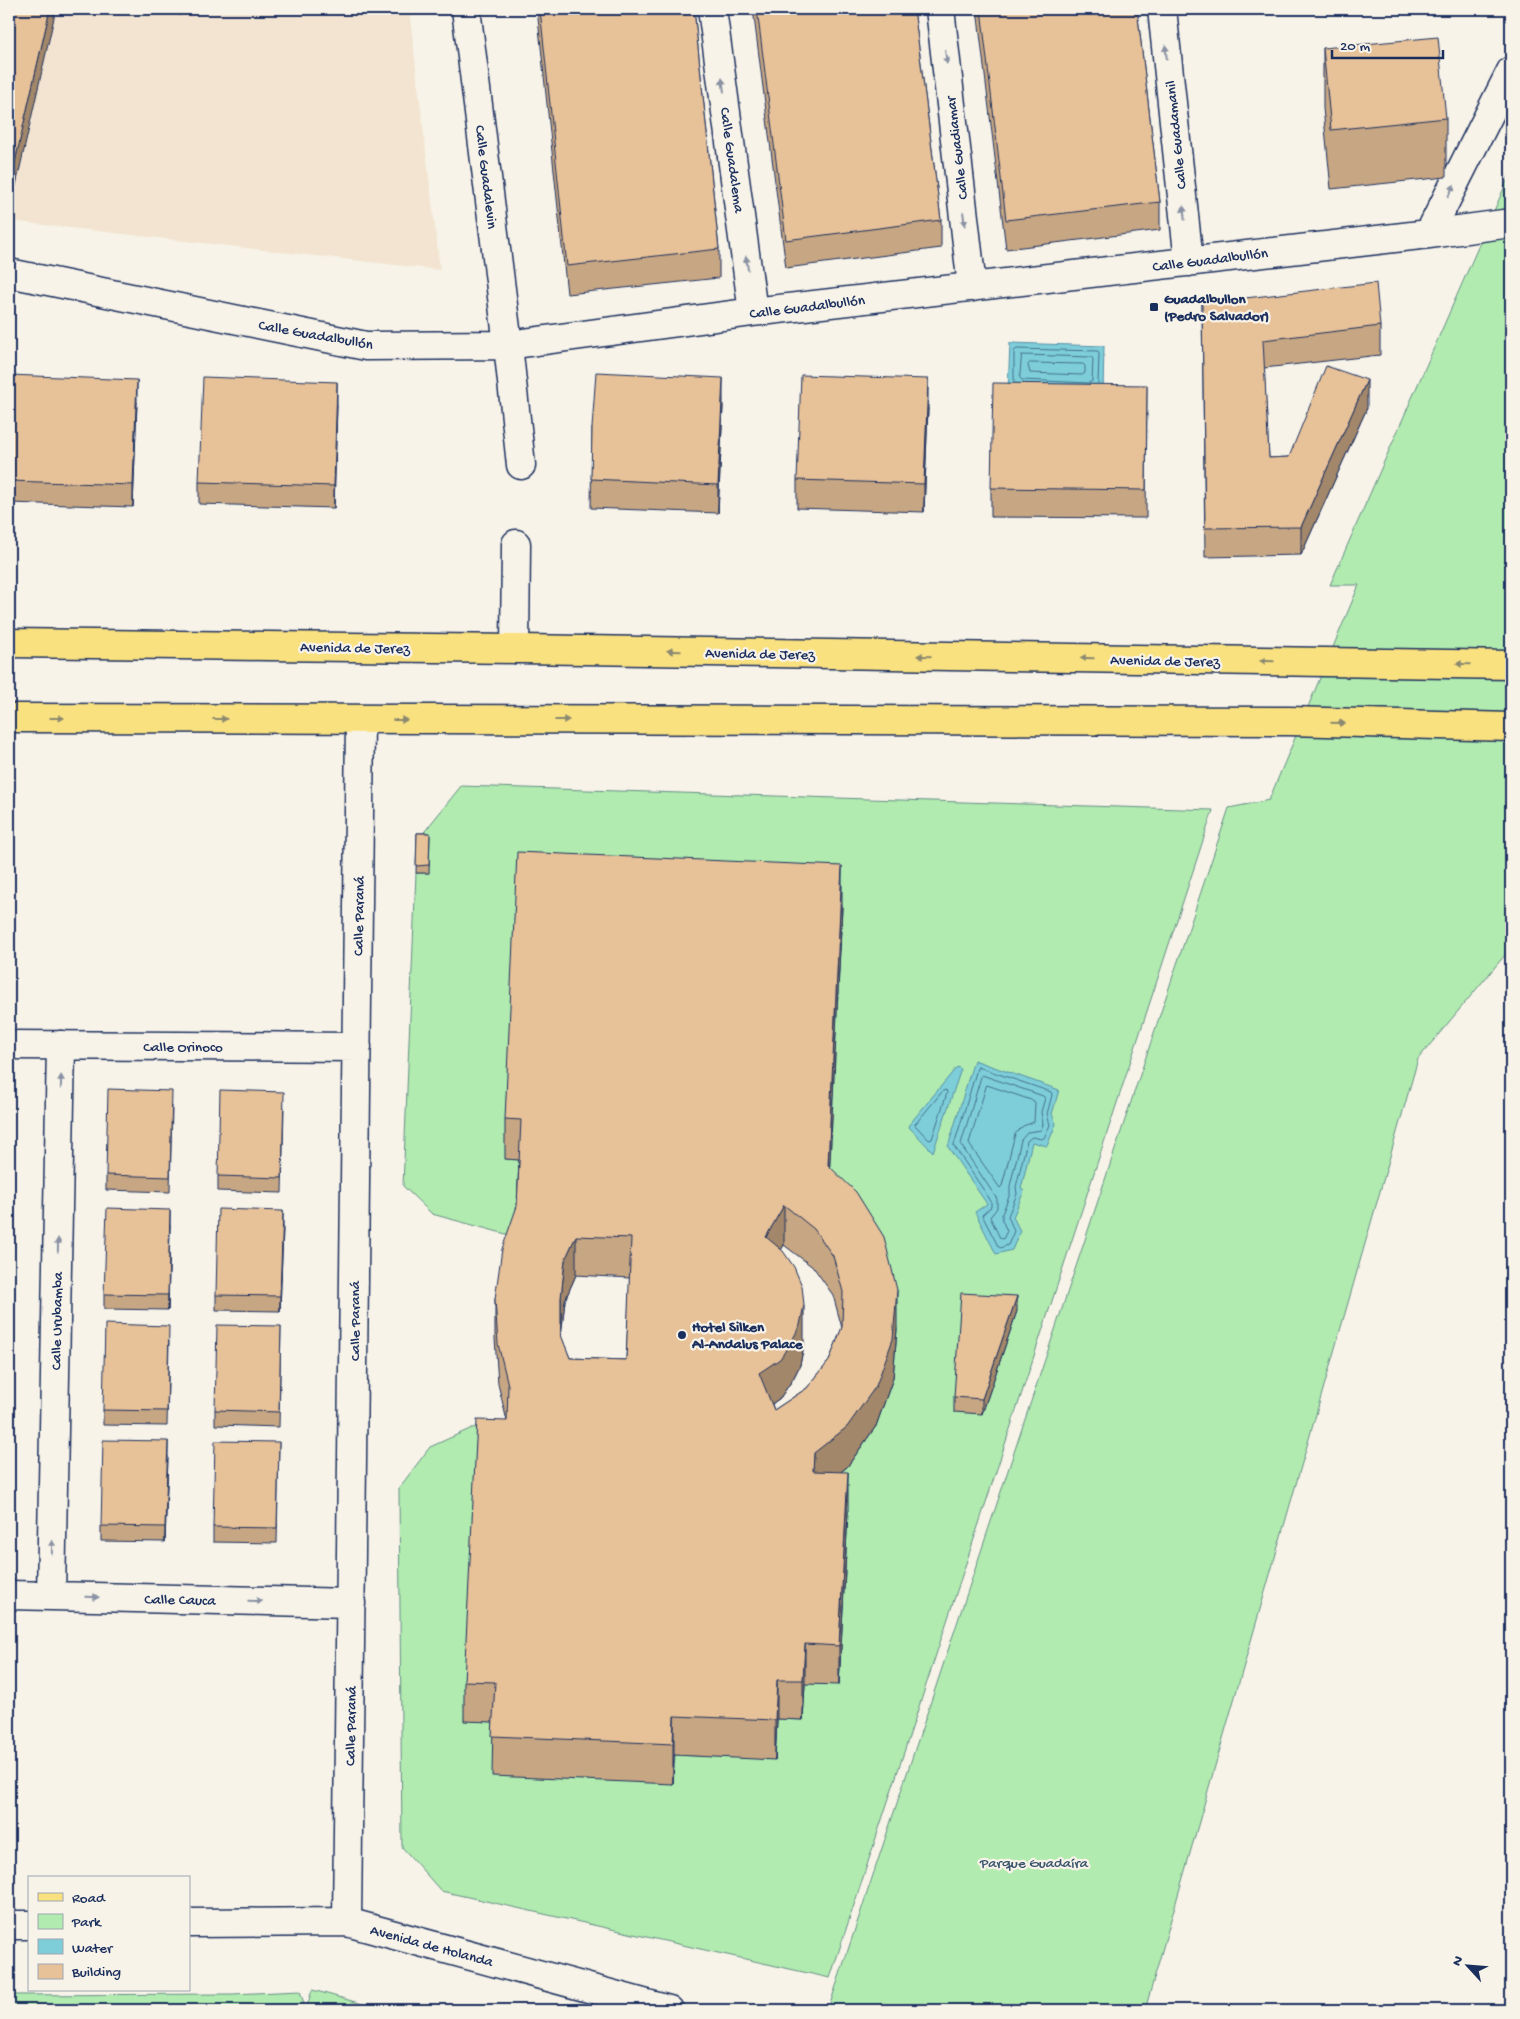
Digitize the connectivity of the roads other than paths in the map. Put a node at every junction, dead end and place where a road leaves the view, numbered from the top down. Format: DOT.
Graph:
graph roads {
  1 [pos="466,9"];
  2 [pos="712,9"];
  3 [pos="940,9"];
  4 [pos="1162,9"];
  5 [pos="1511,71"];
  6 [pos="1511,223"];
  7 [pos="1429,234"];
  8 [pos="1189,262"];
  9 [pos="9,273"];
  10 [pos="972,287"];
  11 [pos="753,312"];
  12 [pos="508,344"];
  13 [pos="521,464"];
  14 [pos="516,544"];
  15 [pos="9,643"];
  16 [pos="515,649"];
  17 [pos="1511,665"];
  18 [pos="9,718"];
  19 [pos="360,720"];
  20 [pos="1511,727"];
  21 [pos="9,1045"];
  22 [pos="61,1045"];
  23 [pos="357,1047"];
  24 [pos="9,1595"];
  25 [pos="51,1596"];
  26 [pos="351,1603"];
  27 [pos="348,1922"];
  28 [pos="190,1924"];
  29 [pos="9,1925"];
  30 [pos="28,1925"];
  31 [pos="669,2010"];
  1 -- 12 [label="street, Calle Guadalevin"];
  11 -- 2 [label="street, Calle Guadalema, one-way"];
  3 -- 10 [label="street, Calle Guadiamar, one-way"];
  8 -- 4 [label="street, Calle Guadamanil, one-way"];
  7 -- 5 [label="street, one-way"];
  6 -- 7 [label="street, Calle Guadalbullón"];
  7 -- 8 [label="street, Calle Guadalbullón"];
  8 -- 10 [label="street, Calle Guadalbullón"];
  9 -- 12 [label="street, Calle Guadalbullón"];
  10 -- 11 [label="street, Calle Guadalbullón"];
  11 -- 12 [label="street, Calle Guadalbullón"];
  12 -- 13 [label="street, Calle Guadalevin"];
  14 -- 16 [label="street"];
  15 -- 16 [label="main road, Avenida de Jerez"];
  17 -- 16 [label="main road, Avenida de Jerez, one-way"];
  18 -- 19 [label="main road, one-way"];
  19 -- 20 [label="main road, one-way"];
  19 -- 23 [label="street, Calle Paraná"];
  21 -- 22 [label="street, Calle Orinoco"];
  22 -- 23 [label="street, Calle Orinoco"];
  25 -- 22 [label="street, Calle Urubamba, one-way"];
  23 -- 26 [label="street, Calle Paraná"];
  24 -- 25 [label="street, Calle Cauca"];
  25 -- 26 [label="street, Calle Cauca, one-way"];
  26 -- 27 [label="street, Calle Paraná"];
  27 -- 28 [label="street, Avenida de Holanda"];
  27 -- 31 [label="street, Avenida de Holanda"];
  29 -- 30 [label="street"];
}
